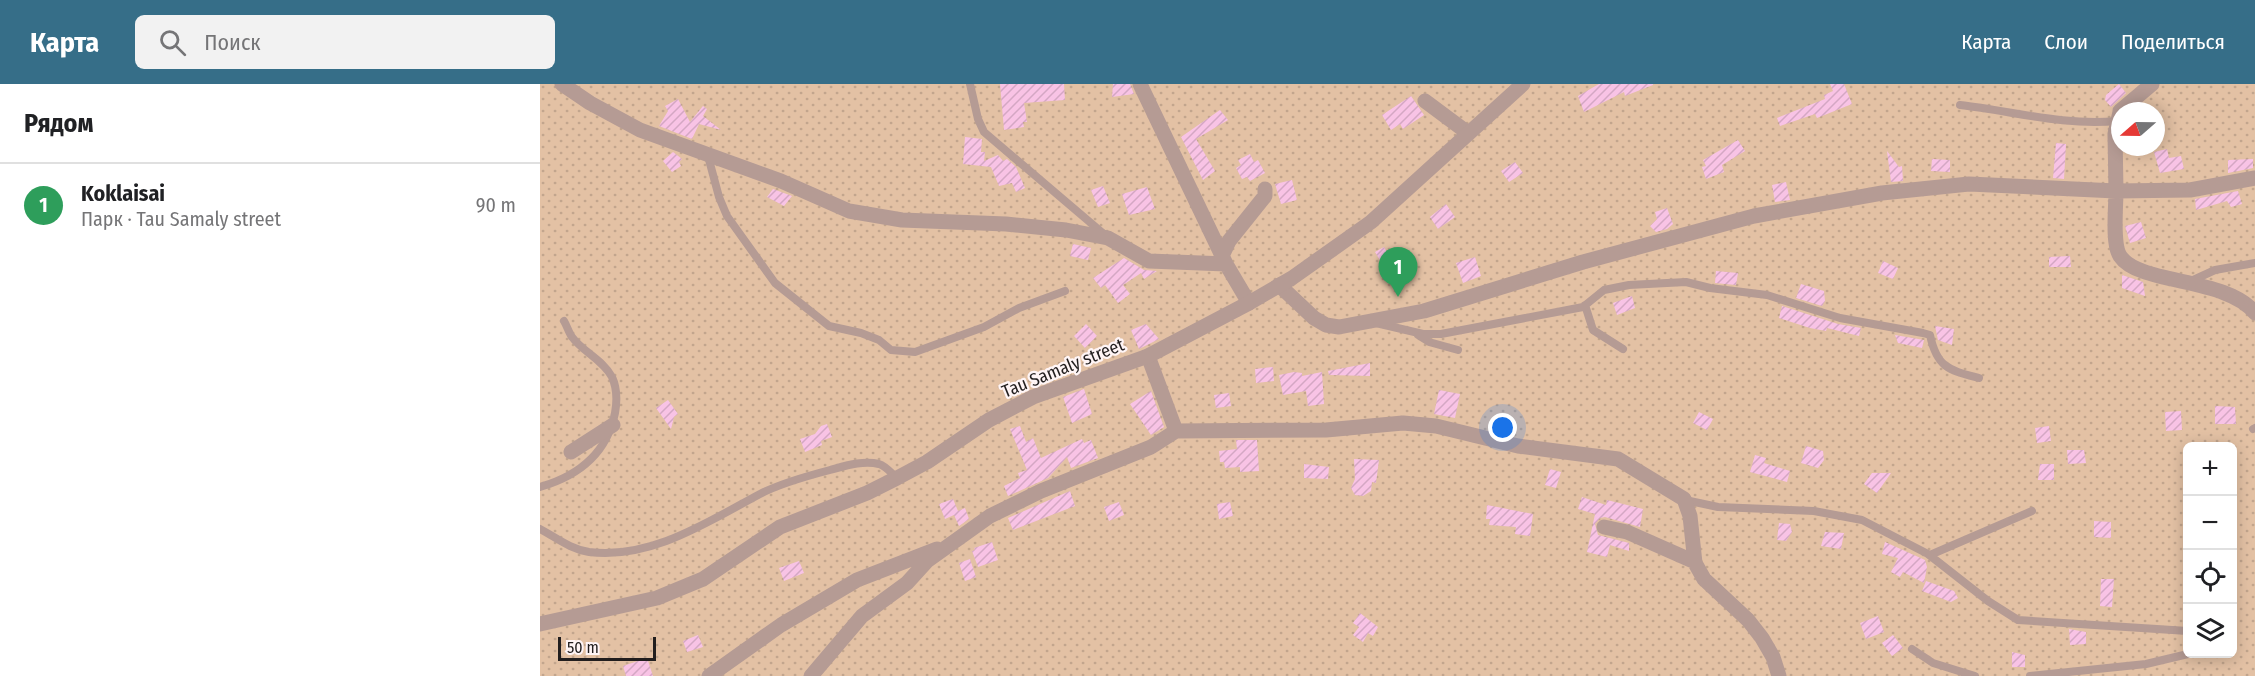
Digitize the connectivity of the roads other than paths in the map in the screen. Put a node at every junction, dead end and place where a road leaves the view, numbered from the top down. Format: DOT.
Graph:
graph roads {
  1 [pos="562,84"];
  2 [pos="970,84"];
  3 [pos="1140,84"];
  4 [pos="1523,84"];
  5 [pos="2152,84"];
  6 [pos="1425,101"];
  7 [pos="2133,102"];
  8 [pos="1960,105"];
  9 [pos="2111,116"];
  10 [pos="1468,133"];
  11 [pos="708,154"];
  12 [pos="2117,156"];
  13 [pos="2255,178"];
  14 [pos="1265,189"];
  15 [pos="2116,191"];
  16 [pos="1108,238"];
  17 [pos="1224,260"];
  18 [pos="2255,263"];
  19 [pos="2187,283"];
  20 [pos="1279,285"];
  21 [pos="1065,291"];
  22 [pos="1249,303"];
  23 [pos="1585,305"];
  24 [pos="2255,313"];
  25 [pos="564,321"];
  26 [pos="1374,323"];
  27 [pos="1414,332"];
  28 [pos="1458,350"];
  29 [pos="1623,350"];
  30 [pos="1148,356"];
  31 [pos="1979,378"];
  32 [pos="613,424"];
  33 [pos="1176,431"];
  34 [pos="571,452"];
  35 [pos="897,478"];
  36 [pos="540,487"];
  37 [pos="1684,500"];
  38 [pos="1700,503"];
  39 [pos="2032,511"];
  40 [pos="1690,519"];
  41 [pos="1604,527"];
  42 [pos="540,529"];
  43 [pos="948,546"];
  44 [pos="1930,555"];
  45 [pos="1695,562"];
  46 [pos="540,624"];
  47 [pos="2183,631"];
  48 [pos="1912,650"];
  49 [pos="2183,655"];
  50 [pos="709,676"];
  51 [pos="811,676"];
  52 [pos="1779,676"];
  53 [pos="1975,676"];
  54 [pos="2030,676"];
  1 -- 11 [label="street"];
  2 -- 16 [label="lane"];
  3 -- 17 [label="street"];
  4 -- 10 [label="street, Tau Samaly street"];
  5 -- 7 [label="street"];
  6 -- 10 [label="street"];
  8 -- 9 [label="lane"];
  10 -- 20 [label="street, Tau Samaly street"];
  11 -- 16 [label="street"];
  11 -- 21 [label="lane"];
  12 -- 15 [label="street"];
  13 -- 15 [label="street"];
  14 -- 17 [label="street"];
  15 -- 19 [label="street"];
  15 -- 26 [label="street"];
  16 -- 17 [label="street"];
  17 -- 22 [label="street"];
  18 -- 19 [label="lane"];
  19 -- 24 [label="street"];
  20 -- 22 [label="street, Tau Samaly street"];
  20 -- 26 [label="street"];
  22 -- 30 [label="street, Tau Samaly street"];
  23 -- 27 [label="lane"];
  23 -- 29 [label="lane"];
  23 -- 31 [label="lane"];
  25 -- 32 [label="lane"];
  26 -- 27 [label="lane"];
  27 -- 28 [label="lane"];
  30 -- 33 [label="street"];
  30 -- 35 [label="street, Tau Samaly street"];
  32 -- 34 [label="street"];
  32 -- 36 [label="lane"];
  33 -- 37 [label="street"];
  33 -- 43 [label="street"];
  35 -- 42 [label="lane"];
  35 -- 46 [label="street, Tau Samaly street"];
  37 -- 38 [label="lane"];
  37 -- 40 [label="street"];
  38 -- 40 [label="street"];
  38 -- 44 [label="lane"];
  39 -- 44 [label="lane"];
  40 -- 45 [label="street"];
  41 -- 45 [label="street"];
  43 -- 50 [label="street"];
  43 -- 51 [label="street"];
  44 -- 47 [label="lane"];
  45 -- 52 [label="street"];
  48 -- 53 [label="lane"];
  49 -- 54 [label="lane"];
}
